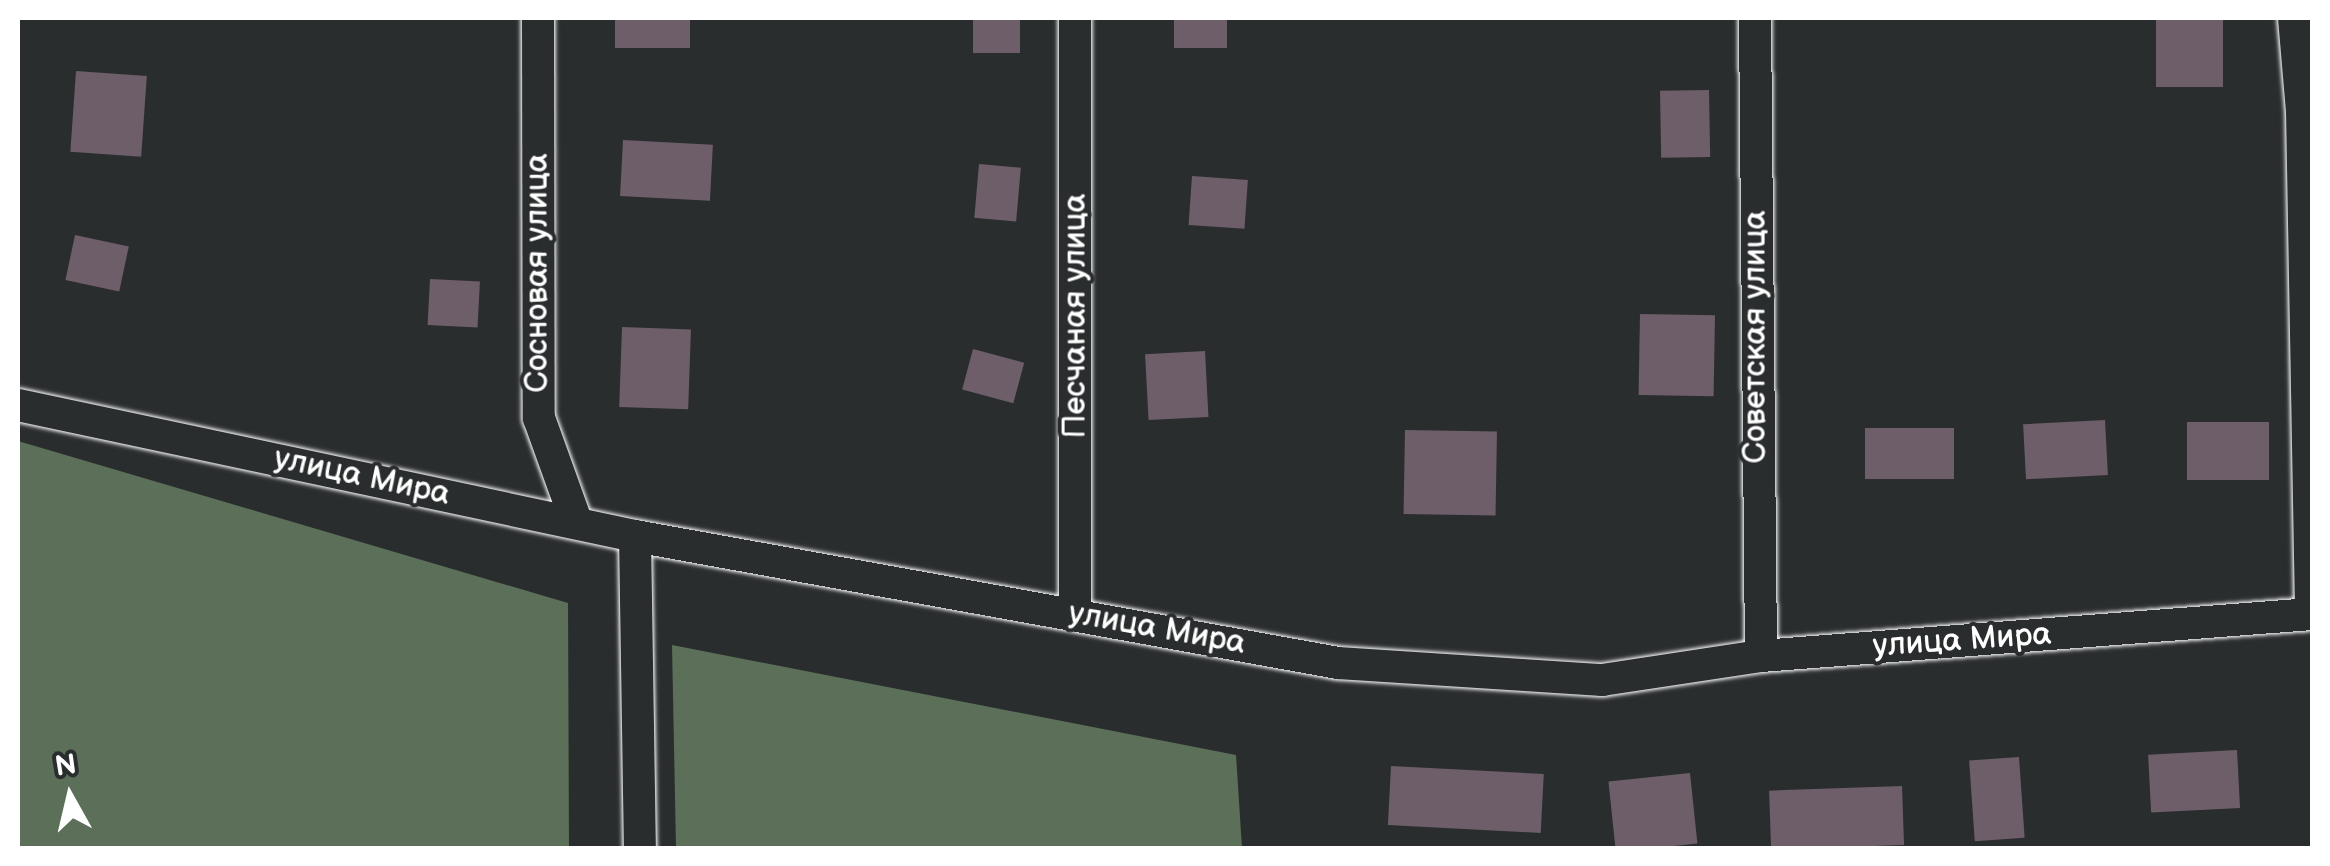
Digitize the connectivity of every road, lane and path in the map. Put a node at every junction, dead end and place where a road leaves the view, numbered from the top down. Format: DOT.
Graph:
graph roads {
  1 [pos="538,18"];
  2 [pos="1076,18"];
  3 [pos="1755,18"];
  4 [pos="2294,18"];
  5 [pos="18,405"];
  6 [pos="576,521"];
  7 [pos="635,536"];
  8 [pos="1075,614"];
  9 [pos="2312,614"];
  10 [pos="1760,656"];
  11 [pos="640,848"];
  1 -- 6 [label="street, Сосновая улица"];
  2 -- 8 [label="street, Песчаная улица"];
  3 -- 10 [label="street, Советская улица"];
  4 -- 9 [label="street"];
  5 -- 6 [label="street, улица Мира"];
  6 -- 7 [label="street, улица Мира"];
  7 -- 8 [label="street, улица Мира"];
  7 -- 11 [label="street"];
  8 -- 10 [label="street, улица Мира"];
  9 -- 10 [label="street, улица Мира"];
}
